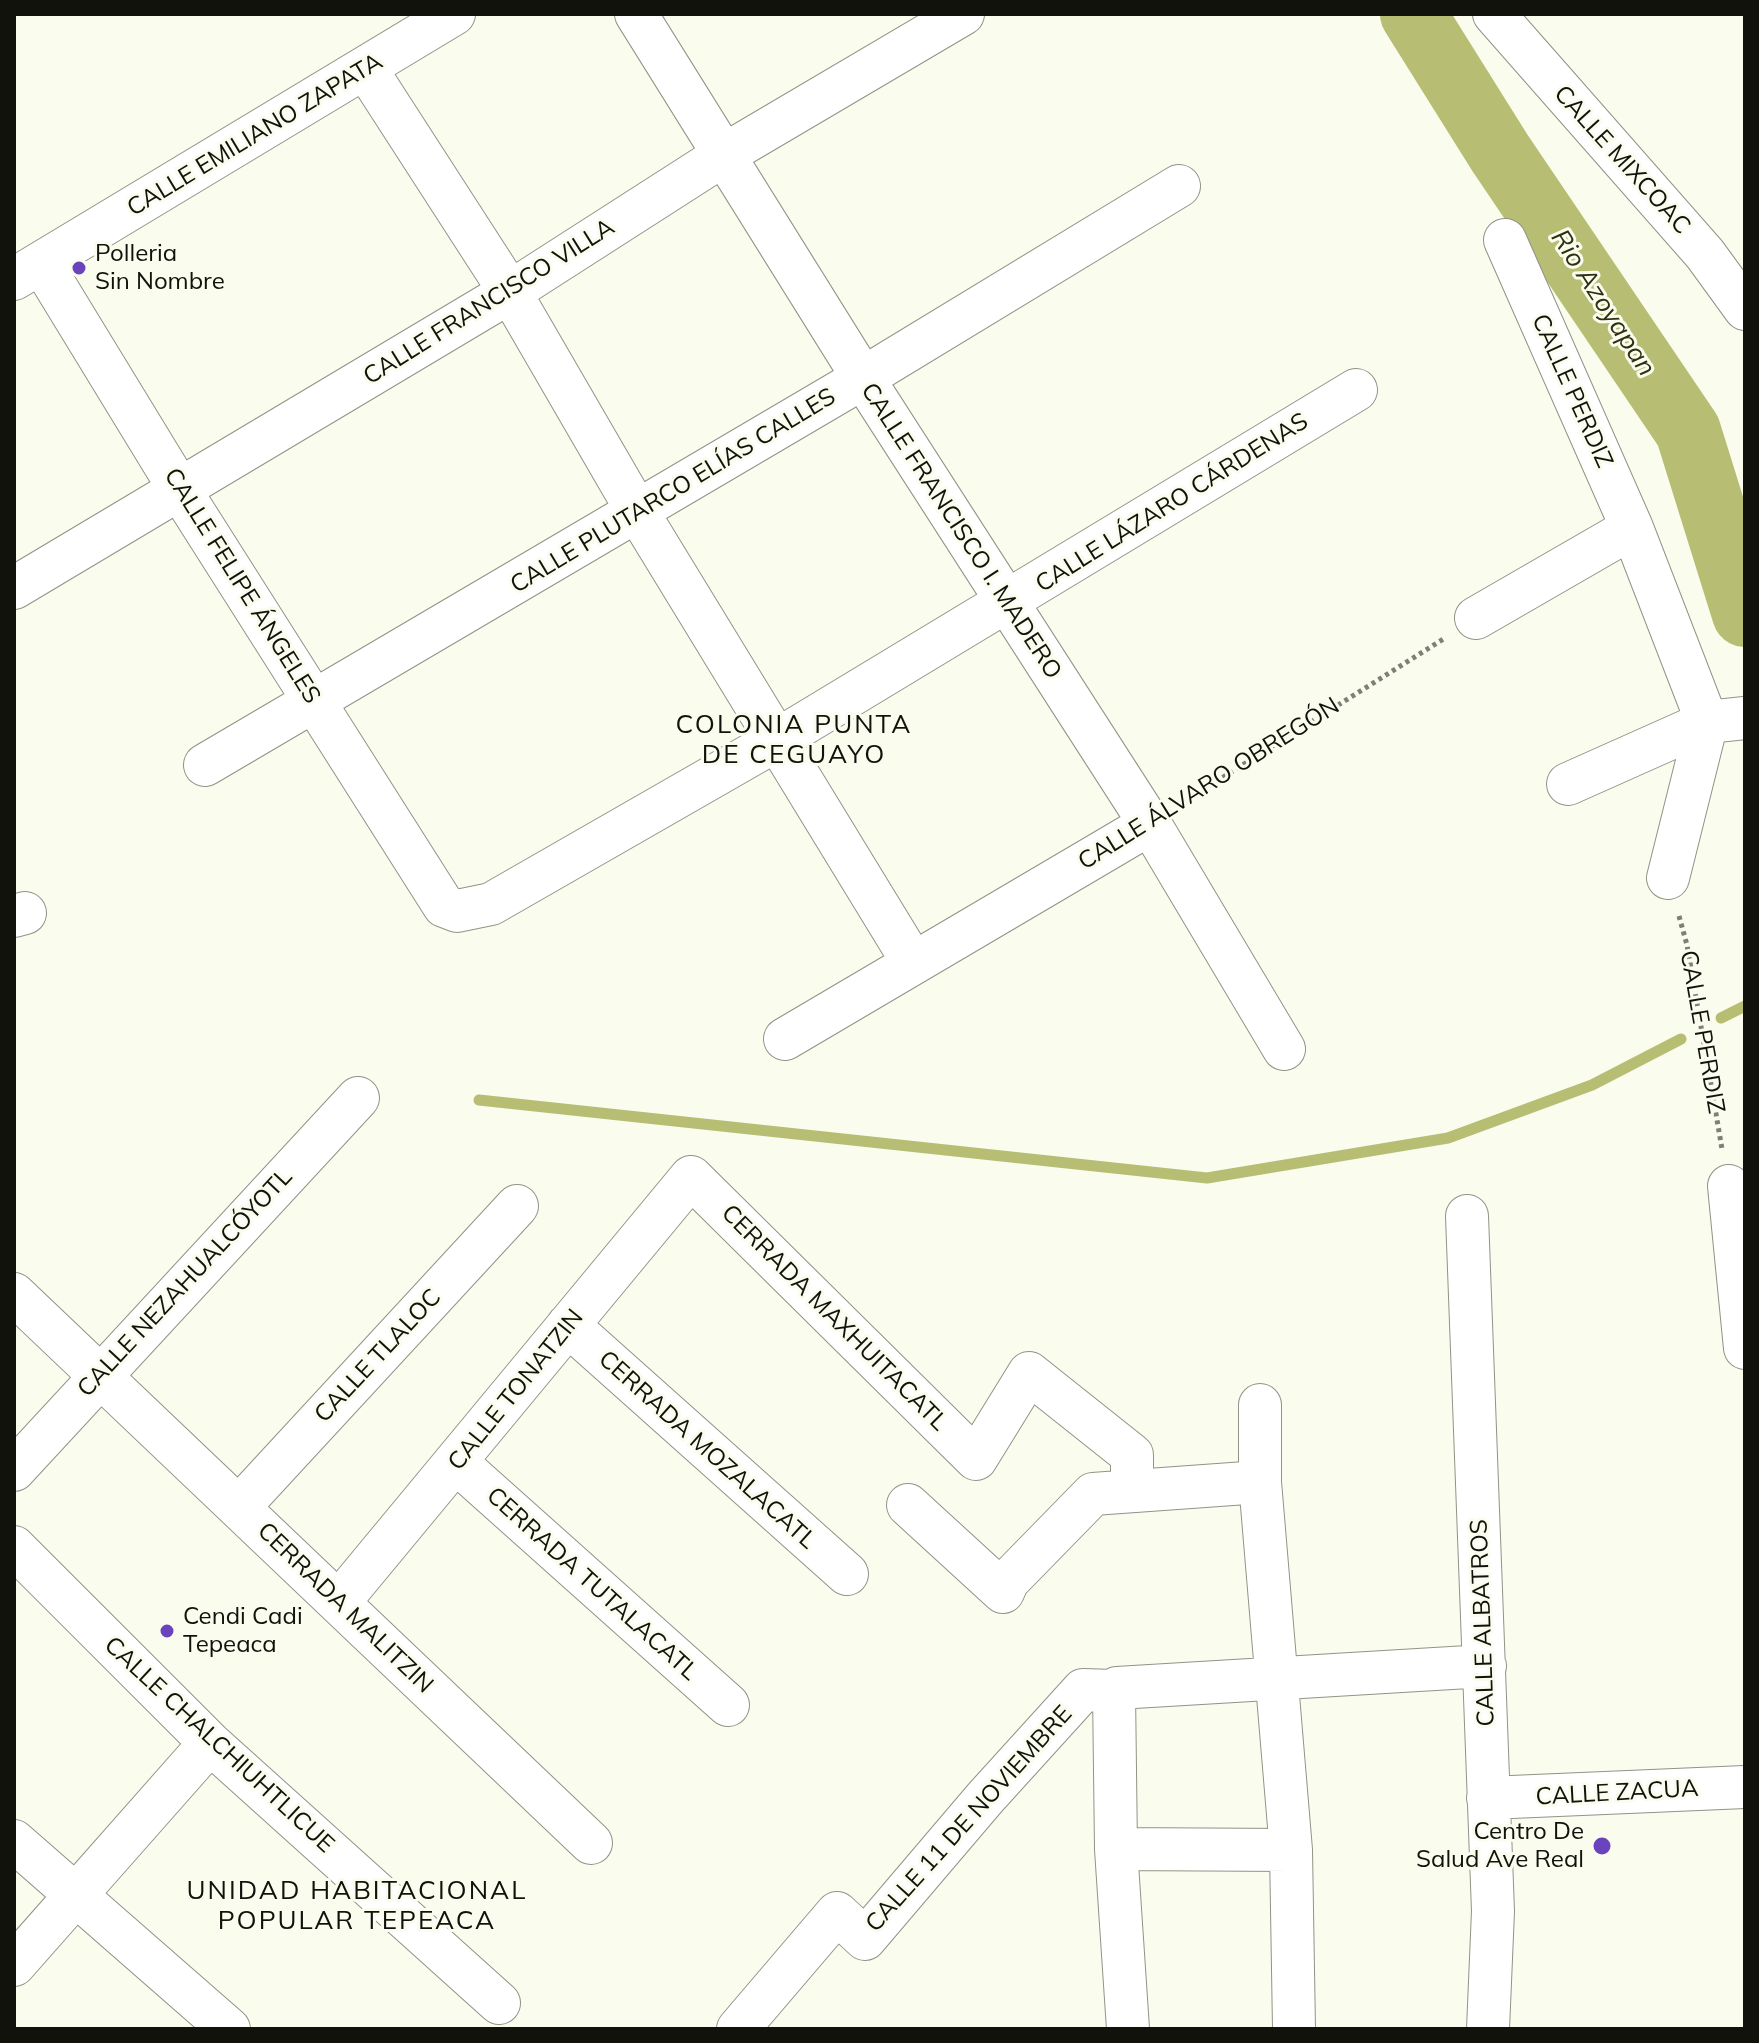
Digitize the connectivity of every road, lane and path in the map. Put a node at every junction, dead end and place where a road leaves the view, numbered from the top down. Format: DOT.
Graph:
graph roads {
  1 [pos="454,14"];
  2 [pos="636,14"];
  3 [pos="963,14"];
  4 [pos="1494,14"];
  5 [pos="366,69"];
  6 [pos="722,156"];
  7 [pos="1179,186"];
  8 [pos="1505,240"];
  9 [pos="28,272"];
  10 [pos="510,292"];
  11 [pos="1745,309"];
  12 [pos="863,378"];
  13 [pos="1356,390"];
  14 [pos="180,490"];
  15 [pos="637,511"];
  16 [pos="1632,528"];
  17 [pos="14,588"];
  18 [pos="1008,604"];
  19 [pos="1476,618"];
  20 [pos="315,702"];
  21 [pos="1726,720"];
  22 [pos="777,740"];
  23 [pos="205,765"];
  24 [pos="1568,784"];
  25 [pos="1150,824"];
  26 [pos="1668,878"];
  27 [pos="444,906"];
  28 [pos="912,961"];
  29 [pos="785,1039"];
  30 [pos="1284,1049"];
  31 [pos="358,1098"];
  32 [pos="691,1177"];
  33 [pos="1729,1186"];
  34 [pos="517,1206"];
  35 [pos="1467,1216"];
  36 [pos="14,1294"];
  37 [pos="568,1325"];
  38 [pos="1745,1348"];
  39 [pos="100,1372"];
  40 [pos="1260,1405"];
  41 [pos="457,1463"];
  42 [pos="14,1470"];
  43 [pos="1260,1482"];
  44 [pos="1137,1491"];
  45 [pos="908,1505"];
  46 [pos="239,1507"];
  47 [pos="14,1547"];
  48 [pos="847,1574"];
  49 [pos="339,1602"];
  50 [pos="1485,1666"];
  51 [pos="1279,1678"];
  52 [pos="1114,1691"];
  53 [pos="728,1705"];
  54 [pos="210,1743"];
  55 [pos="1745,1787"];
  56 [pos="1488,1798"];
  57 [pos="14,1841"];
  58 [pos="591,1843"];
  59 [pos="1116,1849"];
  60 [pos="1291,1850"];
  61 [pos="75,1896"];
  62 [pos="14,1965"];
  63 [pos="499,2003"];
  64 [pos="228,2029"];
  65 [pos="738,2029"];
  66 [pos="1128,2029"];
  67 [pos="1294,2029"];
  68 [pos="1488,2029"];
  1 -- 5 [label="street, CALLE EMILIANO ZAPATA"];
  2 -- 6 [label="street, CALLE FRANCISCO I. MADERO"];
  3 -- 6 [label="street, CALLE FRANCISCO VILLA"];
  4 -- 11 [label="street, CALLE MIXCOAC"];
  5 -- 9 [label="street, CALLE EMILIANO ZAPATA"];
  5 -- 10 [label="street"];
  6 -- 10 [label="street, CALLE FRANCISCO VILLA"];
  6 -- 12 [label="street, CALLE FRANCISCO I. MADERO"];
  7 -- 12 [label="street, CALLE PLUTARCO ELÍAS CALLES"];
  8 -- 16 [label="street, CALLE PERDIZ"];
  9 -- 14 [label="street, CALLE FELIPE ÁNGELES"];
  10 -- 14 [label="street, CALLE FRANCISCO VILLA"];
  10 -- 15 [label="street"];
  12 -- 15 [label="street, CALLE PLUTARCO ELÍAS CALLES"];
  12 -- 18 [label="street, CALLE FRANCISCO I. MADERO"];
  13 -- 18 [label="street, CALLE LÁZARO CÁRDENAS"];
  14 -- 17 [label="street, CALLE FRANCISCO VILLA"];
  14 -- 20 [label="street, CALLE FELIPE ÁNGELES"];
  15 -- 20 [label="street, CALLE PLUTARCO ELÍAS CALLES"];
  15 -- 22 [label="street"];
  16 -- 19 [label="street"];
  16 -- 21 [label="street, CALLE PERDIZ"];
  18 -- 22 [label="street, CALLE LÁZARO CÁRDENAS"];
  18 -- 25 [label="street, CALLE FRANCISCO I. MADERO"];
  19 -- 25 [label="path, CALLE ÁLVARO OBREGÓN"];
  20 -- 23 [label="street, CALLE PLUTARCO ELÍAS CALLES"];
  20 -- 27 [label="street, CALLE FELIPE ÁNGELES"];
  21 -- 24 [label="street"];
  21 -- 26 [label="street"];
  22 -- 27 [label="street, CALLE LÁZARO CÁRDENAS"];
  22 -- 28 [label="street"];
  25 -- 28 [label="street, CALLE ÁLVARO OBREGÓN"];
  25 -- 30 [label="street, CALLE FRANCISCO I. MADERO"];
  26 -- 33 [label="path, CALLE PERDIZ"];
  28 -- 29 [label="street, CALLE ÁLVARO OBREGÓN"];
  31 -- 39 [label="street, CALLE NEZAHUALCÓYOTL"];
  32 -- 37 [label="street, CALLE TONATZIN"];
  32 -- 44 [label="street, CERRADA MAXHUITACATL"];
  33 -- 38 [label="street"];
  34 -- 46 [label="street, CALLE TLALOC"];
  35 -- 50 [label="street, CALLE ALBATROS"];
  36 -- 39 [label="street, CERRADA MALITZIN"];
  37 -- 41 [label="street, CALLE TONATZIN"];
  37 -- 48 [label="street, CERRADA MOZALACATL"];
  39 -- 42 [label="street, CALLE NEZAHUALCÓYOTL"];
  39 -- 46 [label="street, CERRADA MALITZIN"];
  40 -- 43 [label="street"];
  41 -- 49 [label="street, CALLE TONATZIN"];
  41 -- 53 [label="street, CERRADA TUTALACATL"];
  43 -- 44 [label="street"];
  43 -- 51 [label="street"];
  44 -- 45 [label="street"];
  46 -- 49 [label="street, CERRADA MALITZIN"];
  47 -- 54 [label="street, CALLE CHALCHIUHTLICUE"];
  49 -- 58 [label="street, CERRADA MALITZIN"];
  50 -- 51 [label="street"];
  50 -- 56 [label="street, CALLE ALBATROS"];
  51 -- 52 [label="street"];
  51 -- 60 [label="street"];
  52 -- 59 [label="street"];
  52 -- 65 [label="street, CALLE 11 DE NOVIEMBRE"];
  54 -- 61 [label="street"];
  54 -- 63 [label="street, CALLE CHALCHIUHTLICUE"];
  55 -- 56 [label="street, CALLE ZACUA"];
  56 -- 68 [label="street, CALLE ALBATROS"];
  57 -- 61 [label="street"];
  59 -- 60 [label="street"];
  59 -- 66 [label="street"];
  60 -- 67 [label="street"];
  61 -- 62 [label="street"];
  61 -- 64 [label="street"];
}
